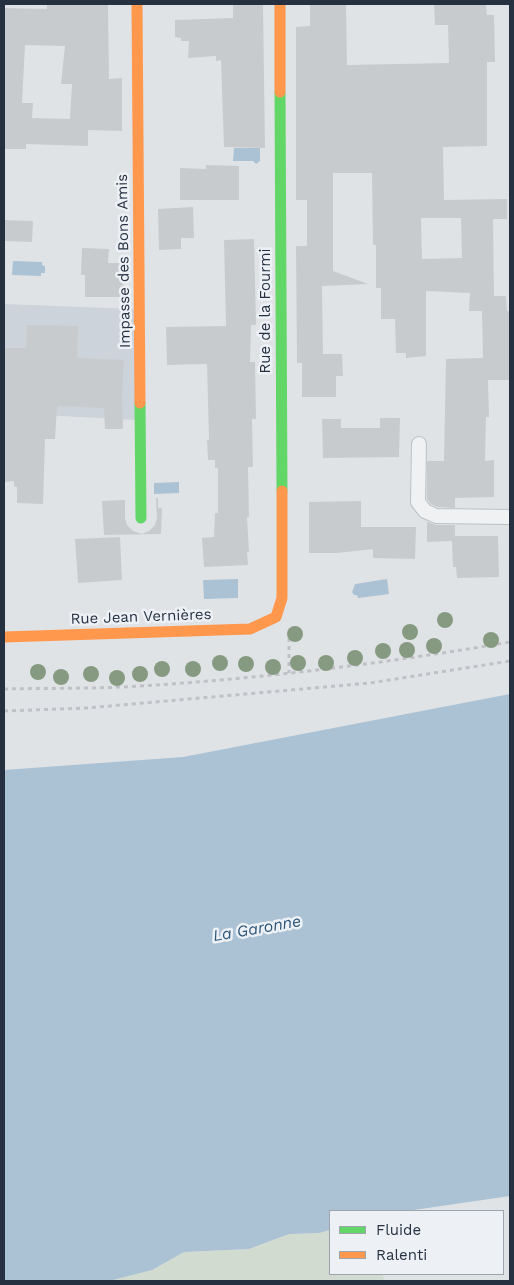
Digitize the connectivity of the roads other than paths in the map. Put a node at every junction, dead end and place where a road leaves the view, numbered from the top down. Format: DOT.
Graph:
graph roads {
  1 [pos="137,4"];
  2 [pos="280,4"];
  3 [pos="419,444"];
  4 [pos="510,517"];
  5 [pos="142,518"];
  6 [pos="276,617"];
  7 [pos="4,637"];
  1 -- 5 [label="street, Impasse des Bons Amis"];
  2 -- 6 [label="street, Rue de la Fourmi"];
  3 -- 4 [label="lane"];
  6 -- 7 [label="street, Rue Jean Vernières"];
}
